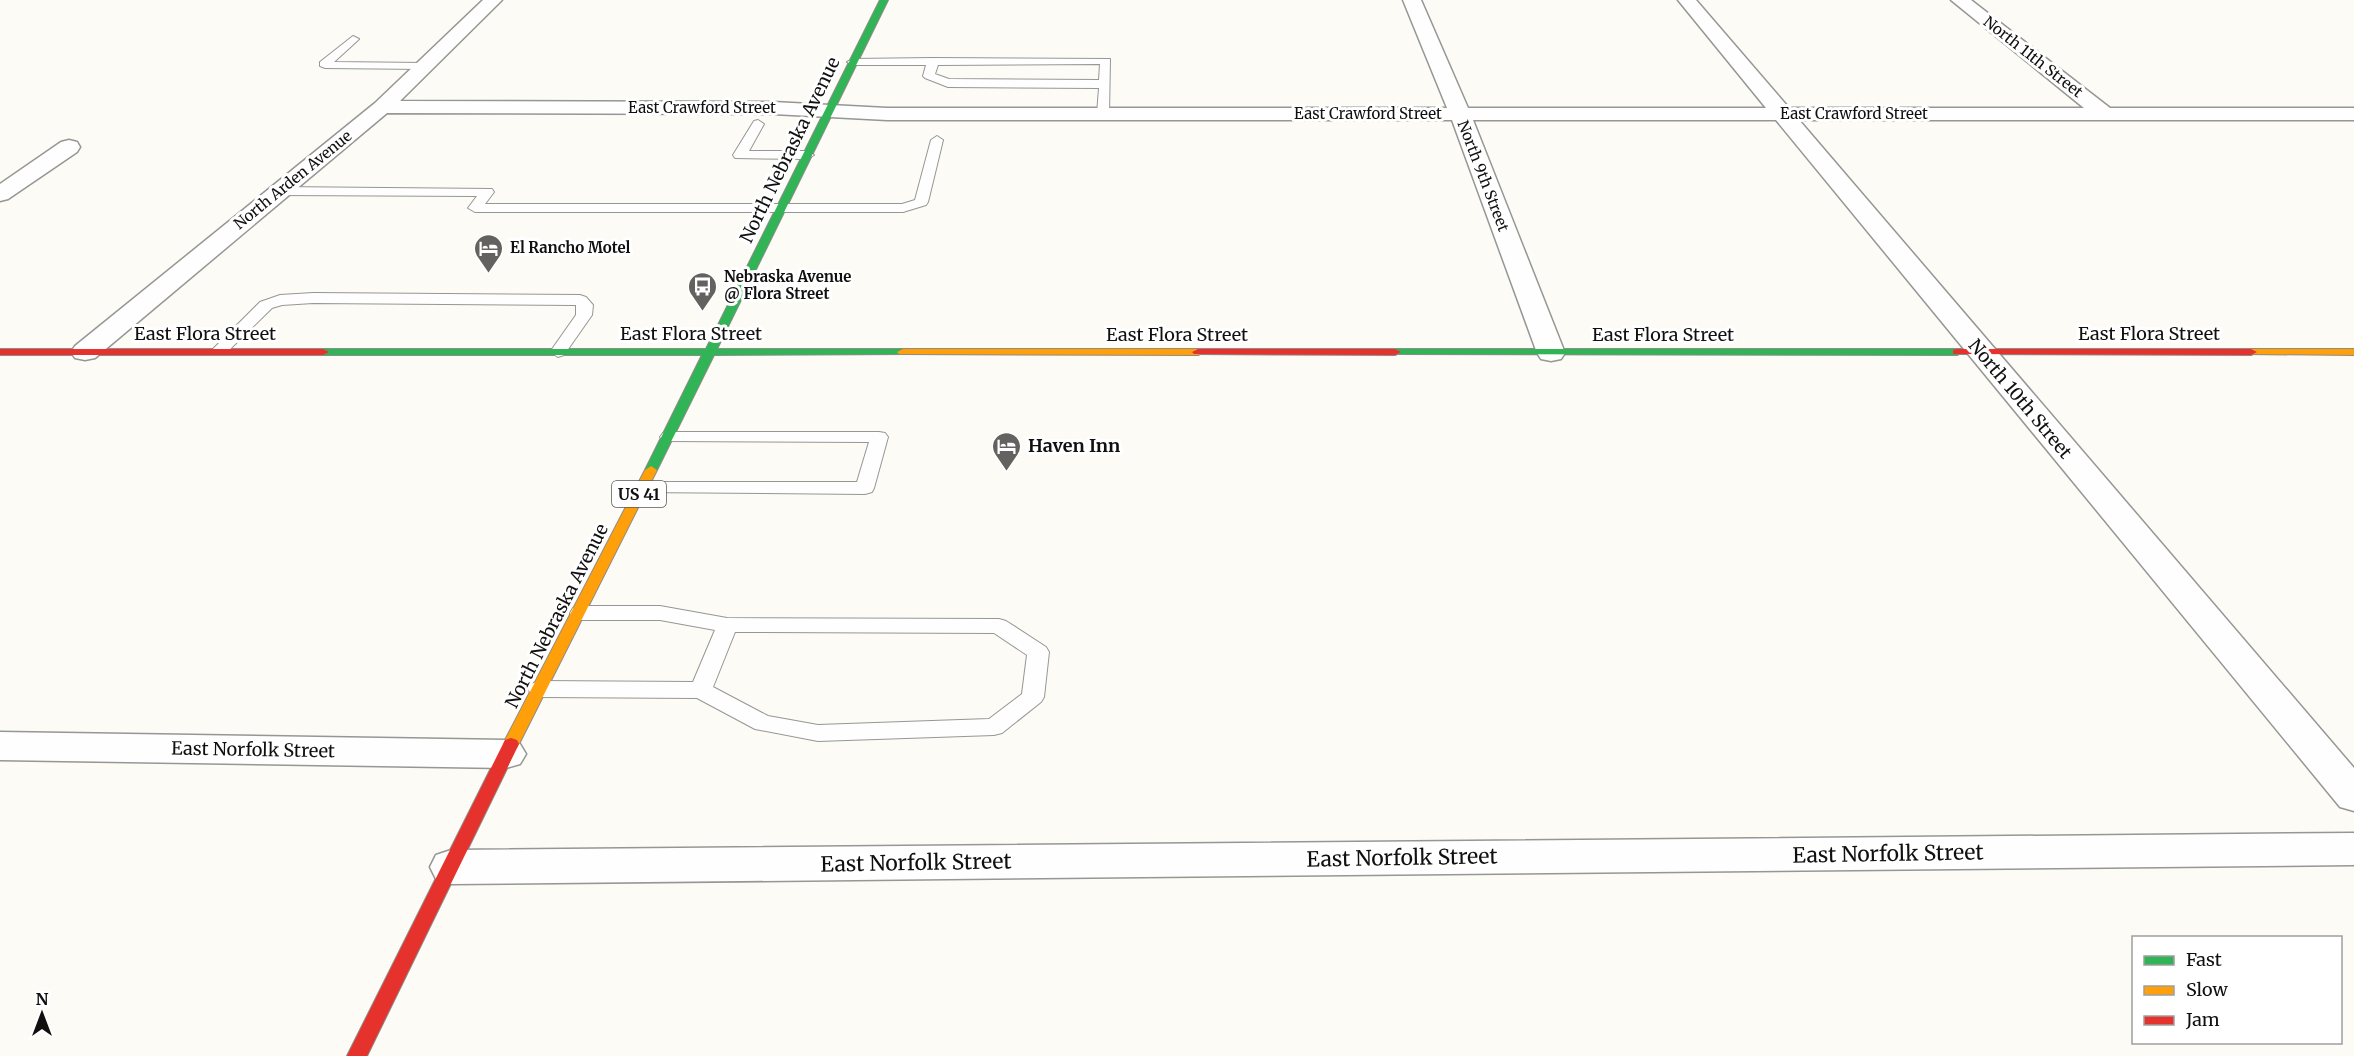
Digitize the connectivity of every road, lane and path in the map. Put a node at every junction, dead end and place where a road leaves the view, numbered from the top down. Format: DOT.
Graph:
graph roads {
  1 [pos="493,0"];
  2 [pos="884,0"];
  3 [pos="1412,0"];
  4 [pos="1687,0"];
  5 [pos="1960,0"];
  6 [pos="353,39"];
  7 [pos="933,61"];
  8 [pos="853,62"];
  9 [pos="424,66"];
  10 [pos="1105,84"];
  11 [pos="382,107"];
  12 [pos="829,111"];
  13 [pos="1103,114"];
  14 [pos="1460,114"];
  15 [pos="1781,114"];
  16 [pos="2105,114"];
  17 [pos="2354,114"];
  18 [pos="758,124"];
  19 [pos="937,140"];
  20 [pos="69,147"];
  21 [pos="807,155"];
  22 [pos="279,191"];
  23 [pos="0,194"];
  24 [pos="782,207"];
  25 [pos="0,352"];
  26 [pos="85,352"];
  27 [pos="218,352"];
  28 [pos="558,352"];
  29 [pos="711,352"];
  30 [pos="1981,352"];
  31 [pos="2354,352"];
  32 [pos="1551,353"];
  33 [pos="669,437"];
  34 [pos="642,489"];
  35 [pos="580,613"];
  36 [pos="727,625"];
  37 [pos="539,689"];
  38 [pos="701,690"];
  39 [pos="0,746"];
  40 [pos="506,754"];
  41 [pos="2354,796"];
  42 [pos="2354,849"];
  43 [pos="451,867"];
  44 [pos="357,1056"];
  1 -- 9 [label="street, North Arden Avenue"];
  2 -- 8 [label="street, North Nebraska Avenue / US 41"];
  3 -- 14 [label="street, North 9th Street"];
  4 -- 15 [label="street, North 10th Street"];
  5 -- 16 [label="street, North 11th Street"];
  6 -- 9 [label="lane"];
  7 -- 8 [label="lane"];
  7 -- 10 [label="lane"];
  7 -- 10 [label="lane"];
  8 -- 12 [label="street, North Nebraska Avenue / US 41"];
  9 -- 11 [label="street, North Arden Avenue"];
  10 -- 13 [label="lane"];
  11 -- 12 [label="street, East Crawford Street"];
  11 -- 22 [label="street, North Arden Avenue"];
  12 -- 13 [label="street, East Crawford Street"];
  12 -- 21 [label="street, North Nebraska Avenue / US 41"];
  13 -- 14 [label="street, East Crawford Street"];
  14 -- 15 [label="street, East Crawford Street"];
  14 -- 32 [label="street, North 9th Street"];
  15 -- 16 [label="street, East Crawford Street"];
  15 -- 30 [label="street, North 10th Street"];
  16 -- 17 [label="street, East Crawford Street"];
  18 -- 21 [label="lane"];
  19 -- 24 [label="lane"];
  20 -- 23 [label="street"];
  21 -- 24 [label="street, North Nebraska Avenue / US 41"];
  22 -- 24 [label="lane"];
  22 -- 26 [label="street, North Arden Avenue"];
  24 -- 29 [label="street, North Nebraska Avenue / US 41"];
  25 -- 26 [label="street, East Flora Street"];
  26 -- 27 [label="street, East Flora Street"];
  27 -- 28 [label="street, East Flora Street"];
  27 -- 28 [label="lane"];
  28 -- 29 [label="street, East Flora Street"];
  29 -- 32 [label="street, East Flora Street"];
  29 -- 33 [label="street, North Nebraska Avenue / US 41"];
  30 -- 31 [label="street, East Flora Street"];
  30 -- 32 [label="street, East Flora Street"];
  30 -- 41 [label="street, North 10th Street"];
  33 -- 34 [label="street, North Nebraska Avenue / US 41"];
  33 -- 34 [label="lane"];
  34 -- 35 [label="street, North Nebraska Avenue / US 41"];
  35 -- 36 [label="lane"];
  35 -- 37 [label="street, North Nebraska Avenue / US 41"];
  36 -- 38 [label="lane"];
  36 -- 38 [label="lane"];
  37 -- 38 [label="lane"];
  37 -- 40 [label="street, North Nebraska Avenue / US 41"];
  39 -- 40 [label="street, East Norfolk Street"];
  40 -- 43 [label="street, North Nebraska Avenue / US 41"];
  42 -- 43 [label="street, East Norfolk Street"];
  43 -- 44 [label="street, North Nebraska Avenue / US 41"];
}
